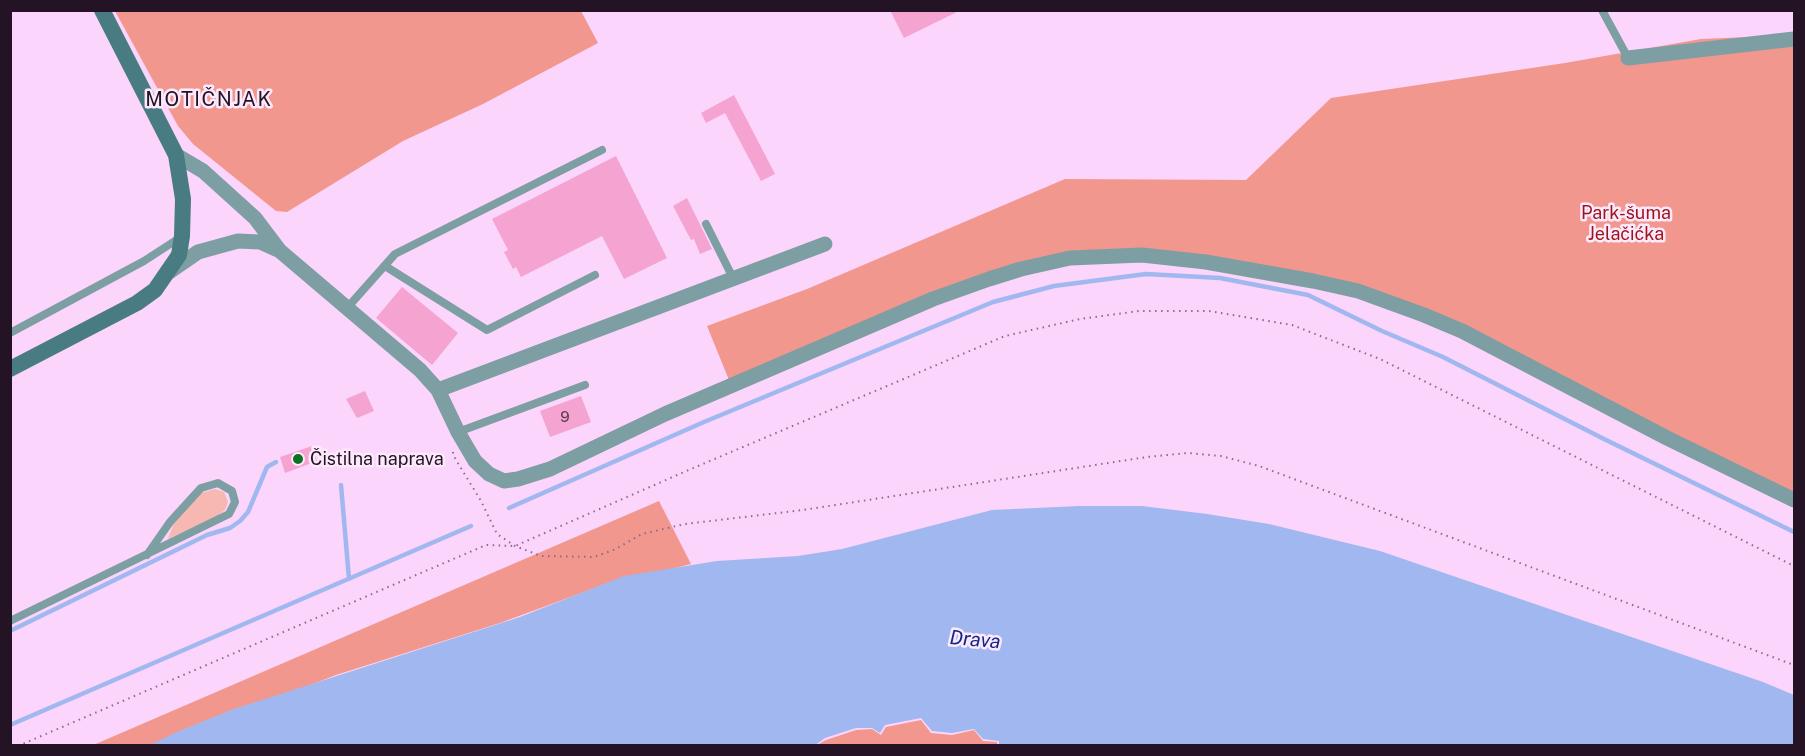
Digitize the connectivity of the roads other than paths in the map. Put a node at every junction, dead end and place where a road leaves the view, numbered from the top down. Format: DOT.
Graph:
graph roads {
  1 [pos="102,10"];
  2 [pos="1602,10"];
  3 [pos="1794,39"];
  4 [pos="1628,58"];
  5 [pos="602,150"];
  6 [pos="176,155"];
  7 [pos="706,224"];
  8 [pos="182,236"];
  9 [pos="825,244"];
  10 [pos="280,250"];
  11 [pos="385,266"];
  12 [pos="169,272"];
  13 [pos="595,275"];
  14 [pos="734,280"];
  15 [pos="347,308"];
  16 [pos="10,333"];
  17 [pos="10,369"];
  18 [pos="585,385"];
  19 [pos="438,390"];
  20 [pos="458,432"];
  21 [pos="1794,500"];
  22 [pos="147,555"];
  23 [pos="10,621"];
  1 -- 6 [label="main road"];
  2 -- 4 [label="lane"];
  3 -- 4 [label="street"];
  5 -- 11 [label="lane"];
  6 -- 8 [label="main road"];
  6 -- 10 [label="street"];
  7 -- 14 [label="lane"];
  8 -- 12 [label="main road"];
  8 -- 16 [label="lane"];
  9 -- 14 [label="street"];
  10 -- 12 [label="street"];
  10 -- 15 [label="street"];
  11 -- 13 [label="lane"];
  11 -- 15 [label="lane"];
  12 -- 17 [label="main road"];
  14 -- 19 [label="street"];
  15 -- 19 [label="street"];
  18 -- 20 [label="lane"];
  19 -- 20 [label="street"];
  20 -- 21 [label="street"];
  22 -- 22 [label="lane"];
  22 -- 23 [label="lane"];
}
